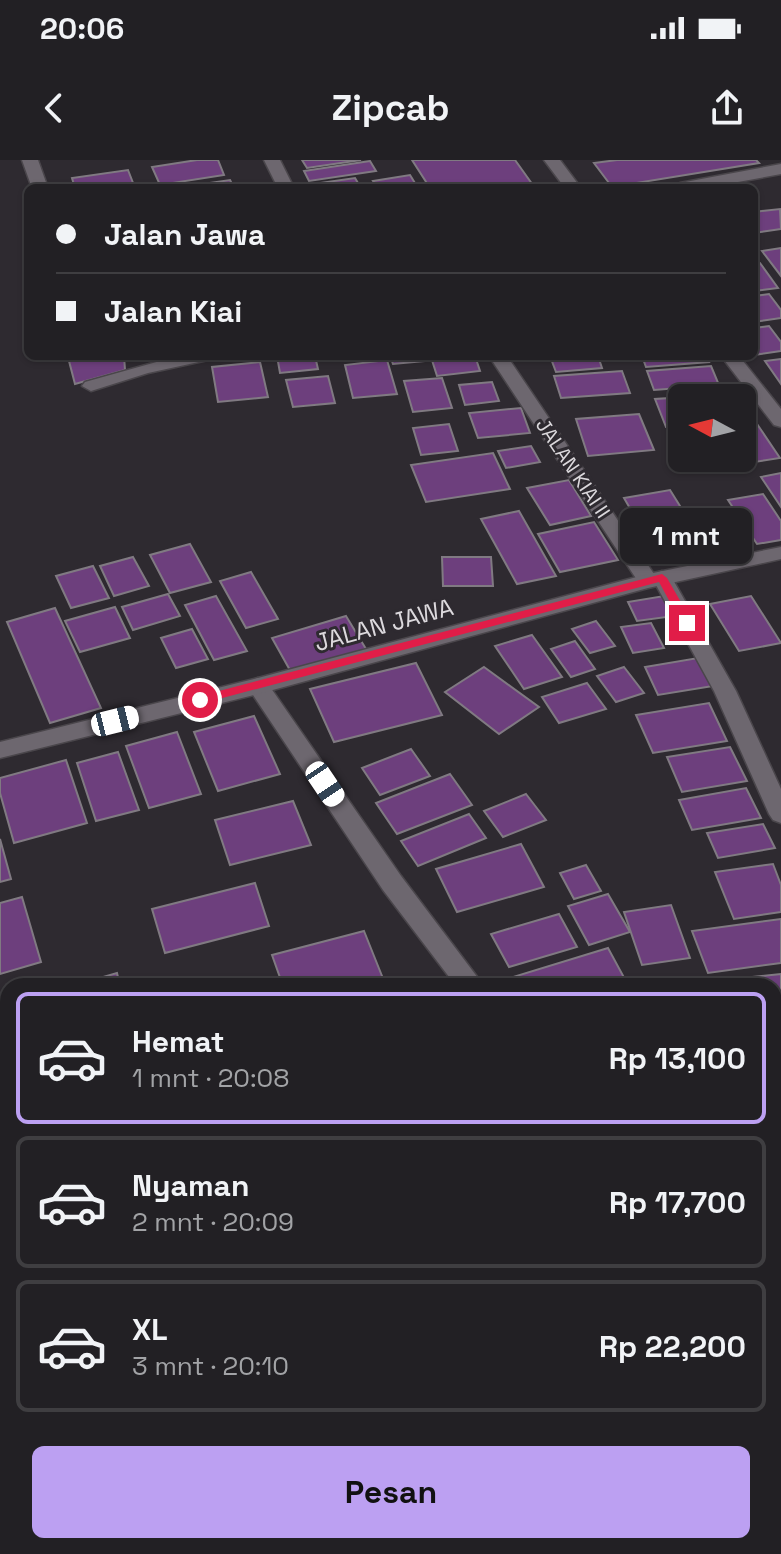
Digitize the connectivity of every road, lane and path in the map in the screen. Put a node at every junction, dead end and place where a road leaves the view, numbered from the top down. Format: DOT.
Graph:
graph roads {
  1 [pos="30,160"];
  2 [pos="272,160"];
  3 [pos="552,160"];
  4 [pos="781,169"];
  5 [pos="39,184"];
  6 [pos="284,184"];
  7 [pos="570,184"];
  8 [pos="701,184"];
  9 [pos="184,360"];
  10 [pos="501,360"];
  11 [pos="733,360"];
  12 [pos="91,386"];
  13 [pos="781,421"];
  14 [pos="781,553"];
  15 [pos="655,579"];
  16 [pos="258,686"];
  17 [pos="0,750"];
  18 [pos="781,814"];
  19 [pos="465,978"];
  1 -- 5 [label="street"];
  2 -- 6 [label="street"];
  3 -- 7 [label="street"];
  4 -- 8 [label="street"];
  9 -- 12 [label="street"];
  10 -- 15 [label="street, JALAN KIAI II"];
  11 -- 13 [label="street"];
  14 -- 15 [label="street, JALAN JAWA"];
  15 -- 16 [label="street, JALAN JAWA"];
  15 -- 18 [label="street, JALAN KIAI II"];
  16 -- 17 [label="street, JALAN JAWA"];
  16 -- 19 [label="street"];
}
